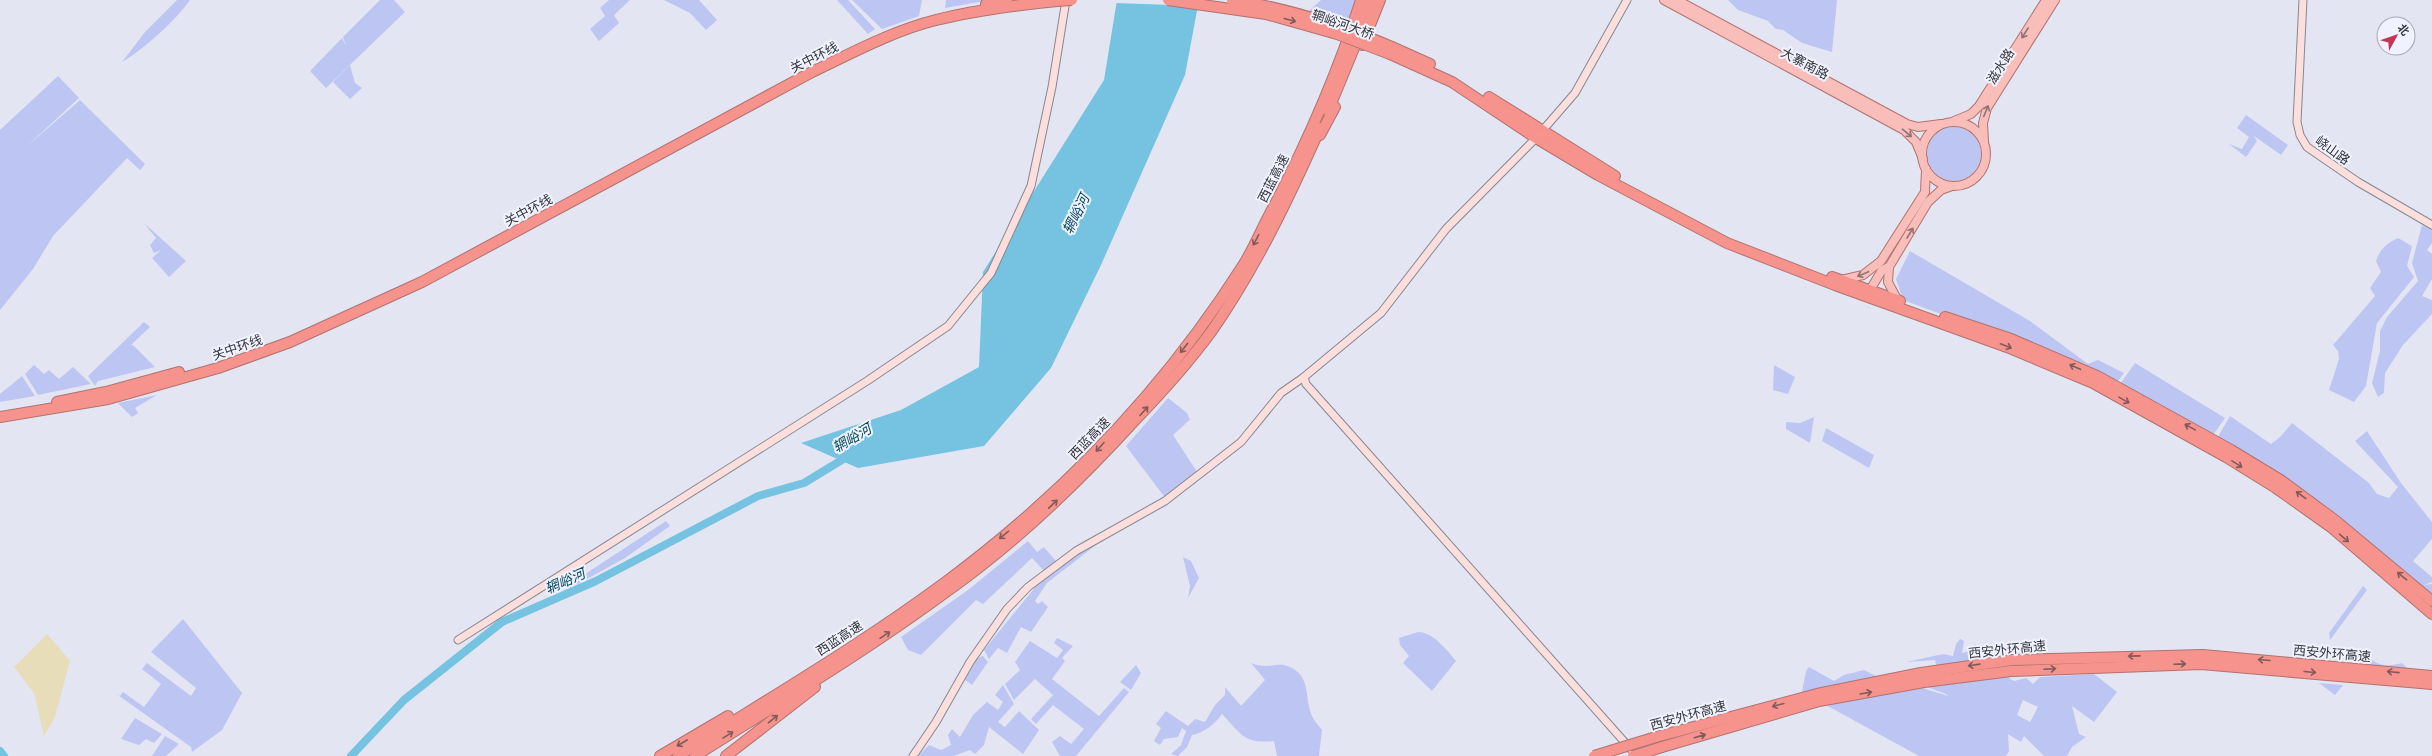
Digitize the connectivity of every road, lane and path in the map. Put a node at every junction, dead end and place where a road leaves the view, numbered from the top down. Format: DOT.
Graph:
graph roads {
  1 [pos="1008,0"];
  2 [pos="1062,0"];
  3 [pos="1072,0"];
  4 [pos="1168,0"];
  5 [pos="1232,0"];
  6 [pos="1361,0"];
  7 [pos="1370,0"];
  8 [pos="1380,0"];
  9 [pos="1627,0"];
  10 [pos="1664,0"];
  11 [pos="1677,0"];
  12 [pos="2046,0"];
  13 [pos="2055,0"];
  14 [pos="2303,0"];
  15 [pos="1391,50"];
  16 [pos="1951,122"];
  17 [pos="1941,124"];
  18 [pos="1539,135"];
  19 [pos="1985,150"];
  20 [pos="1308,156"];
  21 [pos="1923,159"];
  22 [pos="1926,169"];
  23 [pos="1953,186"];
  24 [pos="2432,224"];
  25 [pos="1884,266"];
  26 [pos="1840,280"];
  27 [pos="1868,293"];
  28 [pos="1900,302"];
  29 [pos="1304,377"];
  30 [pos="0,411"];
  31 [pos="0,417"];
  32 [pos="2432,602"];
  33 [pos="2432,614"];
  34 [pos="862,639"];
  35 [pos="458,640"];
  36 [pos="862,650"];
  37 [pos="2432,676"];
  38 [pos="2432,684"];
  39 [pos="660,756"];
  40 [pos="678,756"];
  41 [pos="695,756"];
  42 [pos="726,756"];
  43 [pos="913,756"];
  44 [pos="1594,756"];
  45 [pos="1633,756"];
  46 [pos="1637,756"];
  1 -- 30 [label="highway, 关中环线"];
  2 -- 3 [label="highway, bridge"];
  2 -- 31 [label="highway, 关中环线"];
  2 -- 35 [label="street"];
  4 -- 15 [label="highway, 辋峪河大桥, one-way, bridge"];
  5 -- 15 [label="highway, 辋峪河大桥, bridge"];
  6 -- 34 [label="highway, 西蓝高速, one-way"];
  7 -- 20 [label="highway, 西蓝高速"];
  8 -- 20 [label="highway"];
  9 -- 18 [label="street"];
  10 -- 21 [label="main road, 大寨南路, one-way"];
  11 -- 17 [label="main road, 大寨南路"];
  12 -- 16 [label="main road, 滋水路, one-way"];
  19 -- 13 [label="main road, 滋水路, one-way"];
  14 -- 24 [label="street, 峣山路"];
  15 -- 18 [label="highway"];
  16 -- 17 [label="main road"];
  16 -- 19 [label="main road"];
  17 -- 21 [label="main road"];
  18 -- 26 [label="highway"];
  18 -- 27 [label="highway"];
  18 -- 29 [label="street"];
  19 -- 23 [label="main road"];
  36 -- 20 [label="highway, 西蓝高速, one-way"];
  21 -- 22 [label="main road"];
  22 -- 23 [label="main road"];
  22 -- 25 [label="main road"];
  25 -- 23 [label="main road, one-way"];
  25 -- 26 [label="main road, one-way"];
  25 -- 27 [label="main road"];
  25 -- 28 [label="main road"];
  26 -- 27 [label="highway"];
  27 -- 28 [label="highway"];
  27 -- 33 [label="highway, one-way"];
  32 -- 28 [label="highway, one-way"];
  29 -- 43 [label="street"];
  29 -- 46 [label="street"];
  34 -- 39 [label="highway, one-way"];
  34 -- 40 [label="highway, 西蓝高速"];
  41 -- 36 [label="highway, 西蓝高速, one-way"];
  42 -- 36 [label="highway, one-way"];
  37 -- 44 [label="highway, 西安外环高速, one-way, bridge"];
  45 -- 38 [label="highway, 西安外环高速, one-way, bridge"];
}
